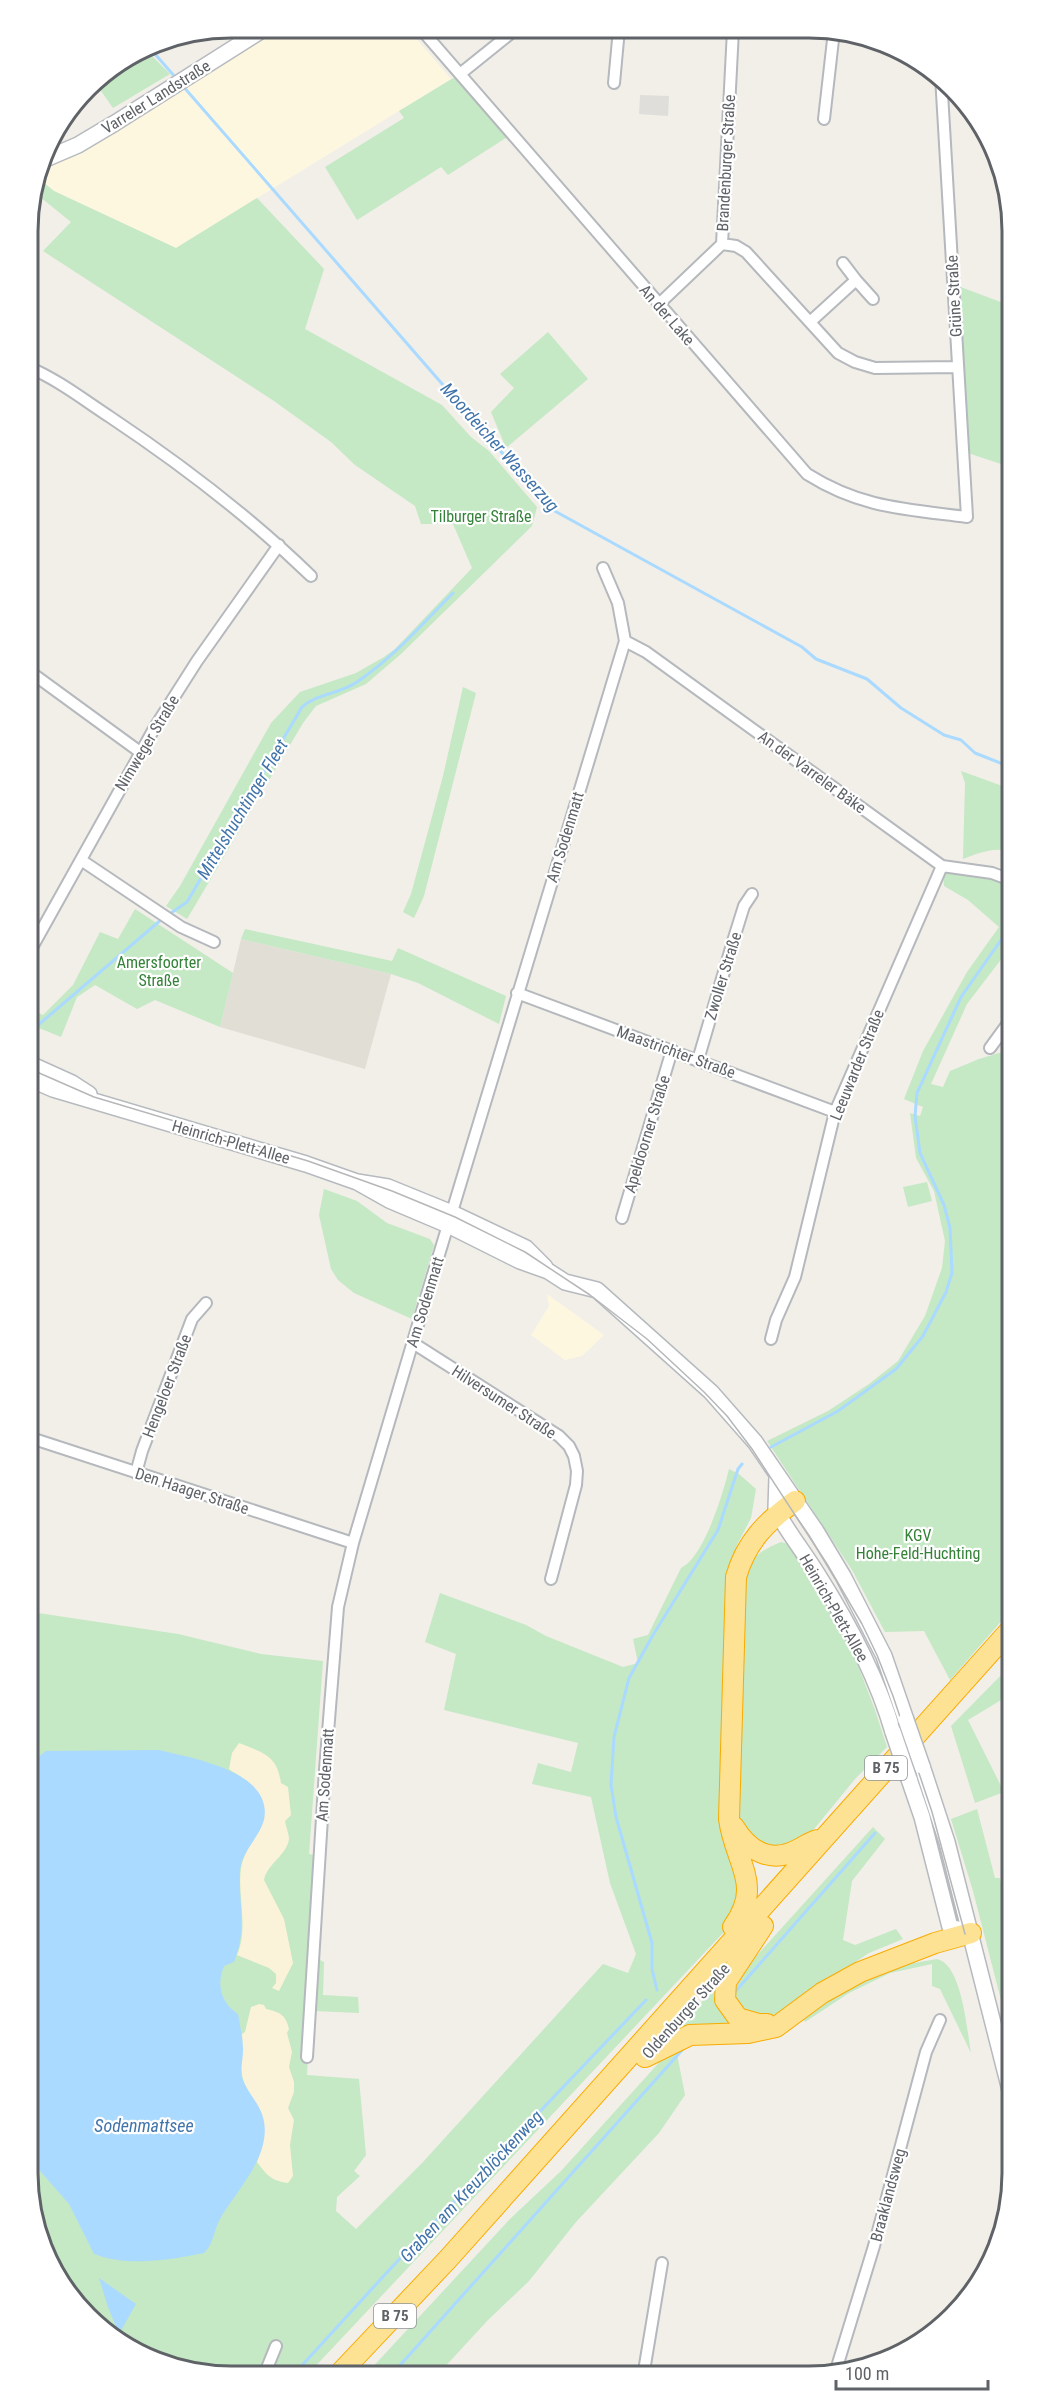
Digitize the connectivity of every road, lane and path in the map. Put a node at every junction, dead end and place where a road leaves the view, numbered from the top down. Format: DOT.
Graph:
graph roads {
  1 [pos="250,38"];
  2 [pos="429,38"];
  3 [pos="505,38"];
  4 [pos="618,38"];
  5 [pos="733,38"];
  6 [pos="833,39"];
  7 [pos="460,74"];
  8 [pos="614,82"];
  9 [pos="942,90"];
  10 [pos="824,119"];
  11 [pos="52,156"];
  12 [pos="722,244"];
  13 [pos="843,263"];
  14 [pos="856,280"];
  15 [pos="873,299"];
  16 [pos="658,305"];
  17 [pos="810,322"];
  18 [pos="957,367"];
  19 [pos="38,374"];
  20 [pos="967,516"];
  21 [pos="279,545"];
  22 [pos="603,568"];
  23 [pos="311,576"];
  24 [pos="625,641"];
  25 [pos="38,678"];
  26 [pos="140,752"];
  27 [pos="81,860"];
  28 [pos="942,866"];
  29 [pos="1003,877"];
  30 [pos="752,894"];
  31 [pos="38,937"];
  32 [pos="214,942"];
  33 [pos="517,993"];
  34 [pos="1003,1031"];
  35 [pos="990,1048"];
  36 [pos="672,1050"];
  37 [pos="698,1059"];
  38 [pos="38,1068"];
  39 [pos="38,1082"];
  40 [pos="104,1103"];
  41 [pos="835,1112"];
  42 [pos="622,1218"];
  43 [pos="450,1219"];
  44 [pos="206,1303"];
  45 [pos="771,1339"];
  46 [pos="412,1343"];
  47 [pos="38,1440"];
  48 [pos="136,1473"];
  49 [pos="777,1477"];
  50 [pos="795,1501"];
  51 [pos="778,1514"];
  52 [pos="353,1543"];
  53 [pos="551,1579"];
  54 [pos="1002,1639"];
  55 [pos="1002,1657"];
  56 [pos="729,1819"];
  57 [pos="823,1839"];
  58 [pos="763,1926"];
  59 [pos="971,1933"];
  60 [pos="708,1968"];
  61 [pos="940,2020"];
  62 [pos="782,2023"];
  63 [pos="307,2057"];
  64 [pos="645,2057"];
  65 [pos="1002,2058"];
  66 [pos="662,2263"];
  67 [pos="276,2346"];
  68 [pos="838,2364"];
  69 [pos="268,2366"];
  70 [pos="347,2366"];
  71 [pos="364,2366"];
  72 [pos="646,2366"];
  1 -- 11 [label="main road, Varreler Landstraße"];
  2 -- 7 [label="street, An der Lake"];
  3 -- 7 [label="street"];
  4 -- 8 [label="street"];
  5 -- 12 [label="street, Brandenburger Straße"];
  6 -- 10 [label="street"];
  7 -- 16 [label="street, An der Lake"];
  9 -- 18 [label="street, Grüne Straße"];
  12 -- 16 [label="street, Brandenburger Straße"];
  12 -- 17 [label="street"];
  13 -- 14 [label="street"];
  14 -- 15 [label="street"];
  14 -- 17 [label="street"];
  16 -- 20 [label="street, An der Lake"];
  17 -- 18 [label="street"];
  18 -- 20 [label="street, Grüne Straße"];
  19 -- 21 [label="street"];
  21 -- 23 [label="street"];
  21 -- 26 [label="street, Nimweger Straße"];
  22 -- 24 [label="street, Am Sodenmatt"];
  24 -- 28 [label="street, An der Varreler Bäke"];
  24 -- 33 [label="street, Am Sodenmatt"];
  25 -- 26 [label="street"];
  26 -- 27 [label="street, Nimweger Straße"];
  27 -- 31 [label="street, Nimweger Straße"];
  27 -- 32 [label="street"];
  28 -- 29 [label="street, An der Varreler Bäke"];
  28 -- 41 [label="street, Leeuwarder Straße"];
  30 -- 37 [label="street, Zwoller Straße"];
  33 -- 36 [label="street, Maastrichter Straße"];
  33 -- 43 [label="street, Am Sodenmatt"];
  34 -- 35 [label="street"];
  36 -- 37 [label="street, Maastrichter Straße"];
  36 -- 42 [label="street, Apeldoorner Straße"];
  37 -- 41 [label="street, Maastrichter Straße"];
  38 -- 40 [label="main road, Heinrich-Plett-Allee"];
  39 -- 40 [label="main road, Heinrich-Plett-Allee"];
  40 -- 43 [label="main road, Heinrich-Plett-Allee"];
  41 -- 45 [label="street, Leeuwarder Straße"];
  43 -- 46 [label="street, Am Sodenmatt"];
  43 -- 49 [label="main road, Heinrich-Plett-Allee"];
  44 -- 48 [label="street, Hengeloer Straße"];
  46 -- 52 [label="street, Am Sodenmatt"];
  46 -- 53 [label="street, Hilversumer Straße"];
  47 -- 48 [label="street, Den Haager Straße"];
  48 -- 52 [label="street, Den Haager Straße"];
  49 -- 50 [label="main road, Heinrich-Plett-Allee"];
  49 -- 51 [label="main road"];
  50 -- 51 [label="highway"];
  50 -- 59 [label="main road, Heinrich-Plett-Allee, bridge"];
  51 -- 56 [label="highway"];
  51 -- 59 [label="main road, Heinrich-Plett-Allee, bridge"];
  52 -- 63 [label="street, Am Sodenmatt"];
  54 -- 57 [label="highway, Oldenburger Straße / B 75"];
  55 -- 58 [label="highway, Oldenburger Straße / B 75"];
  56 -- 57 [label="highway"];
  56 -- 60 [label="highway"];
  57 -- 60 [label="highway, Oldenburger Straße / B 75"];
  58 -- 62 [label="highway"];
  58 -- 64 [label="highway, Oldenburger Straße / B 75"];
  59 -- 62 [label="highway"];
  59 -- 65 [label="main road, Heinrich-Plett-Allee"];
  60 -- 70 [label="highway, Oldenburger Straße / B 75"];
  61 -- 68 [label="street, Braaklandsweg"];
  62 -- 64 [label="highway"];
  64 -- 71 [label="highway, Oldenburger Straße / B 75"];
  66 -- 72 [label="street"];
  67 -- 69 [label="street"];
}
